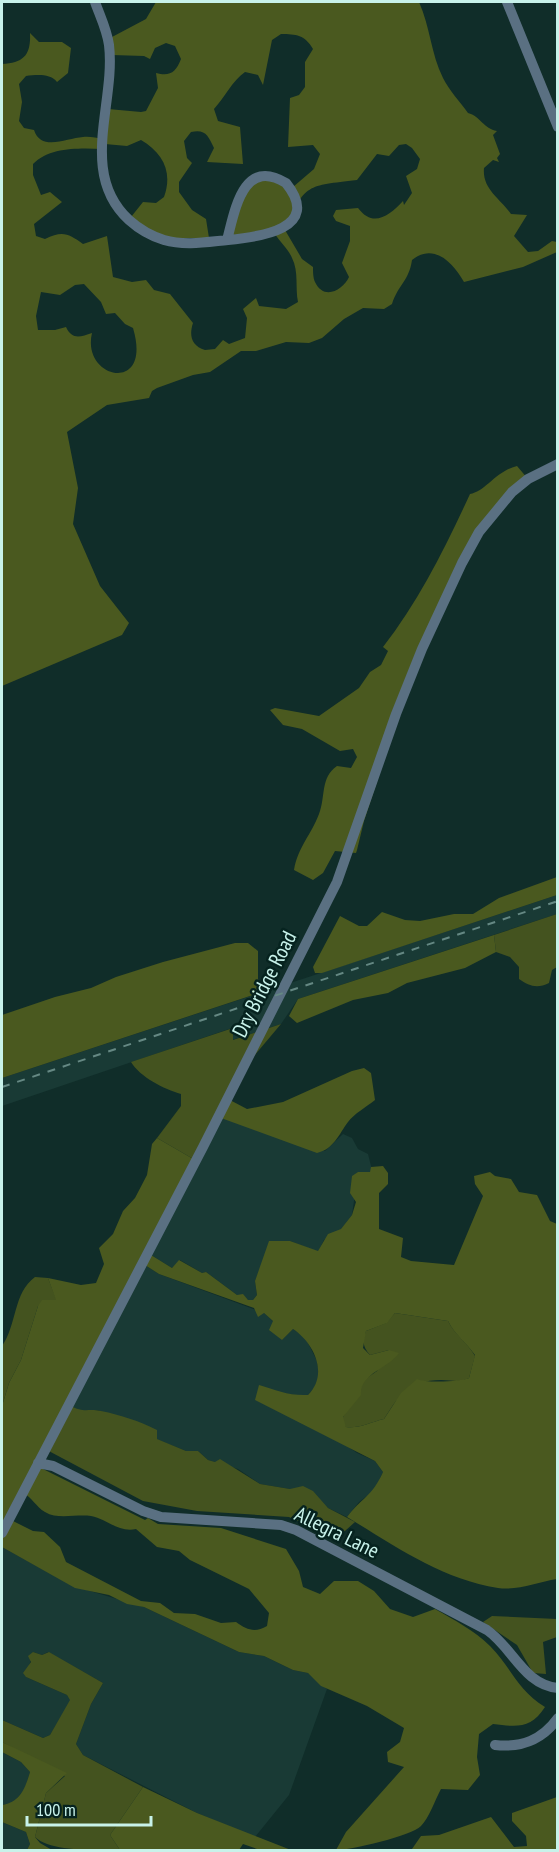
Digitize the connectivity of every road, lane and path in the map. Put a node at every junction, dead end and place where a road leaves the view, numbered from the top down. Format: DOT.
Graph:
graph roads {
  1 [pos="95,2"];
  2 [pos="507,2"];
  3 [pos="558,127"];
  4 [pos="227,240"];
  5 [pos="558,464"];
  6 [pos="38,1463"];
  7 [pos="2,1533"];
  8 [pos="558,1688"];
  9 [pos="558,1718"];
  10 [pos="495,1745"];
  1 -- 4 [label="street"];
  2 -- 3 [label="street"];
  4 -- 4 [label="street"];
  5 -- 6 [label="street, Dry Bridge Road"];
  6 -- 7 [label="street, Dry Bridge Road"];
  6 -- 8 [label="street, Allegra Lane"];
  9 -- 10 [label="street"];
}
